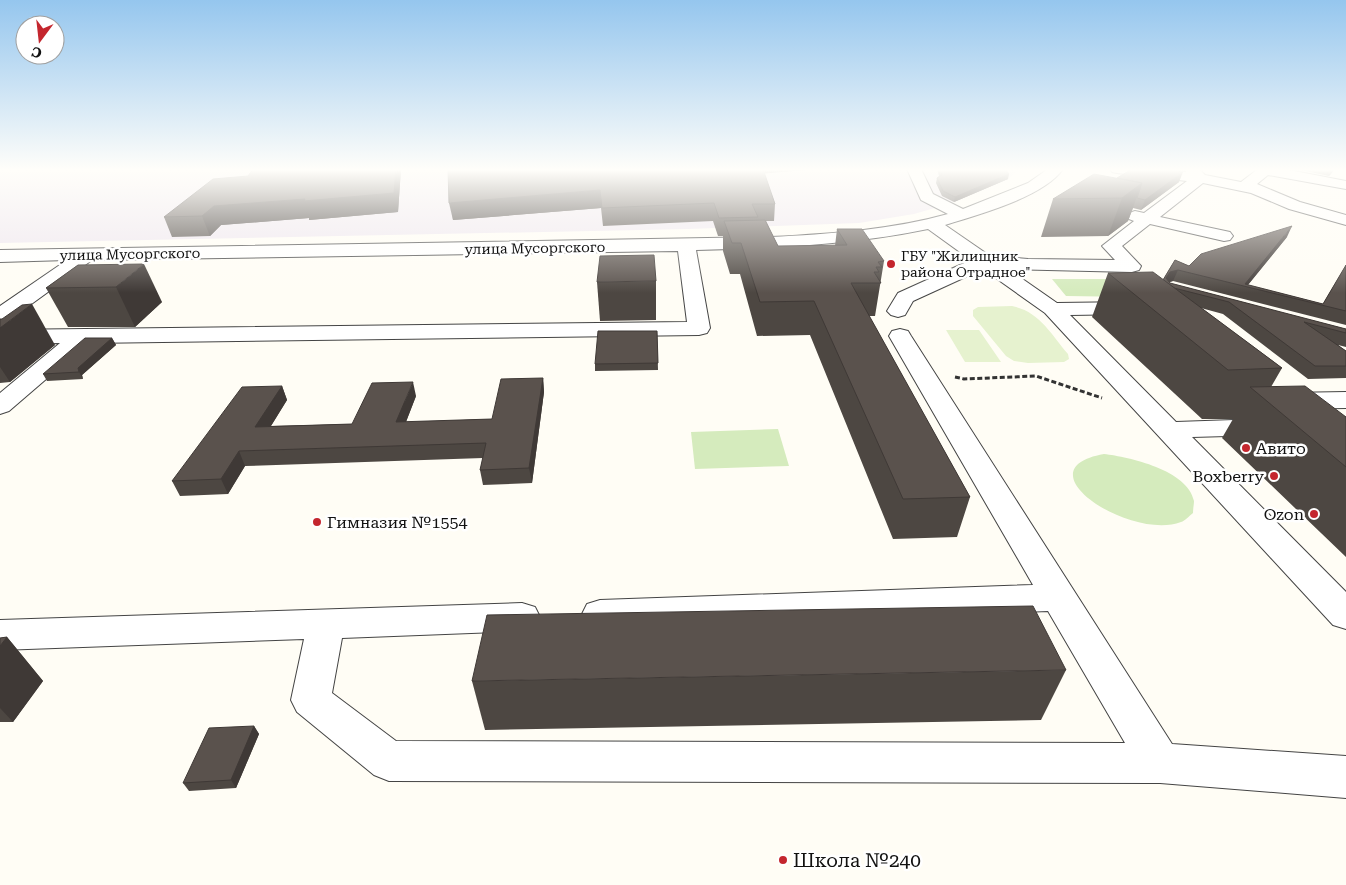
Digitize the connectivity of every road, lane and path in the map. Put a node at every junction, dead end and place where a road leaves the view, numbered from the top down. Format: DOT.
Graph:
graph roads {
  1 [pos="953,210"];
  2 [pos="977,210"];
  3 [pos="1157,210"];
  4 [pos="1311,210"];
  5 [pos="1119,212"];
  6 [pos="960,214"];
  7 [pos="1148,219"];
  8 [pos="1346,220"];
  9 [pos="930,222"];
  10 [pos="1224,236"];
  11 [pos="686,245"];
  12 [pos="89,254"];
  13 [pos="0,256"];
  14 [pos="984,261"];
  15 [pos="1155,308"];
  16 [pos="1052,309"];
  17 [pos="0,316"];
  18 [pos="82,336"];
  19 [pos="0,337"];
  20 [pos="919,367"];
  21 [pos="1138,400"];
  22 [pos="1346,400"];
  23 [pos="0,406"];
  24 [pos="1168,430"];
  25 [pos="1059,597"];
  26 [pos="1346,615"];
  27 [pos="326,624"];
  28 [pos="0,635"];
  29 [pos="1160,763"];
  30 [pos="1346,777"];
  1 -- 6 [label="street"];
  2 -- 6 [label="street, улица Мусоргского"];
  3 -- 7 [label="street"];
  4 -- 8 [label="street"];
  5 -- 7 [label="street"];
  6 -- 9 [label="street, улица Мусоргского"];
  7 -- 10 [label="street"];
  7 -- 14 [label="street"];
  9 -- 11 [label="street, улица Мусоргского"];
  9 -- 14 [label="street"];
  11 -- 12 [label="street, улица Мусоргского"];
  11 -- 18 [label="street"];
  12 -- 13 [label="street, улица Мусоргского"];
  12 -- 17 [label="street"];
  14 -- 16 [label="street"];
  14 -- 20 [label="street"];
  15 -- 16 [label="street"];
  16 -- 21 [label="street"];
  18 -- 19 [label="street"];
  18 -- 23 [label="street"];
  20 -- 21 [label="path"];
  20 -- 25 [label="street"];
  21 -- 24 [label="street"];
  22 -- 24 [label="street"];
  24 -- 26 [label="street"];
  25 -- 27 [label="street"];
  25 -- 29 [label="street"];
  27 -- 28 [label="street"];
  27 -- 29 [label="street"];
  29 -- 30 [label="street"];
}
